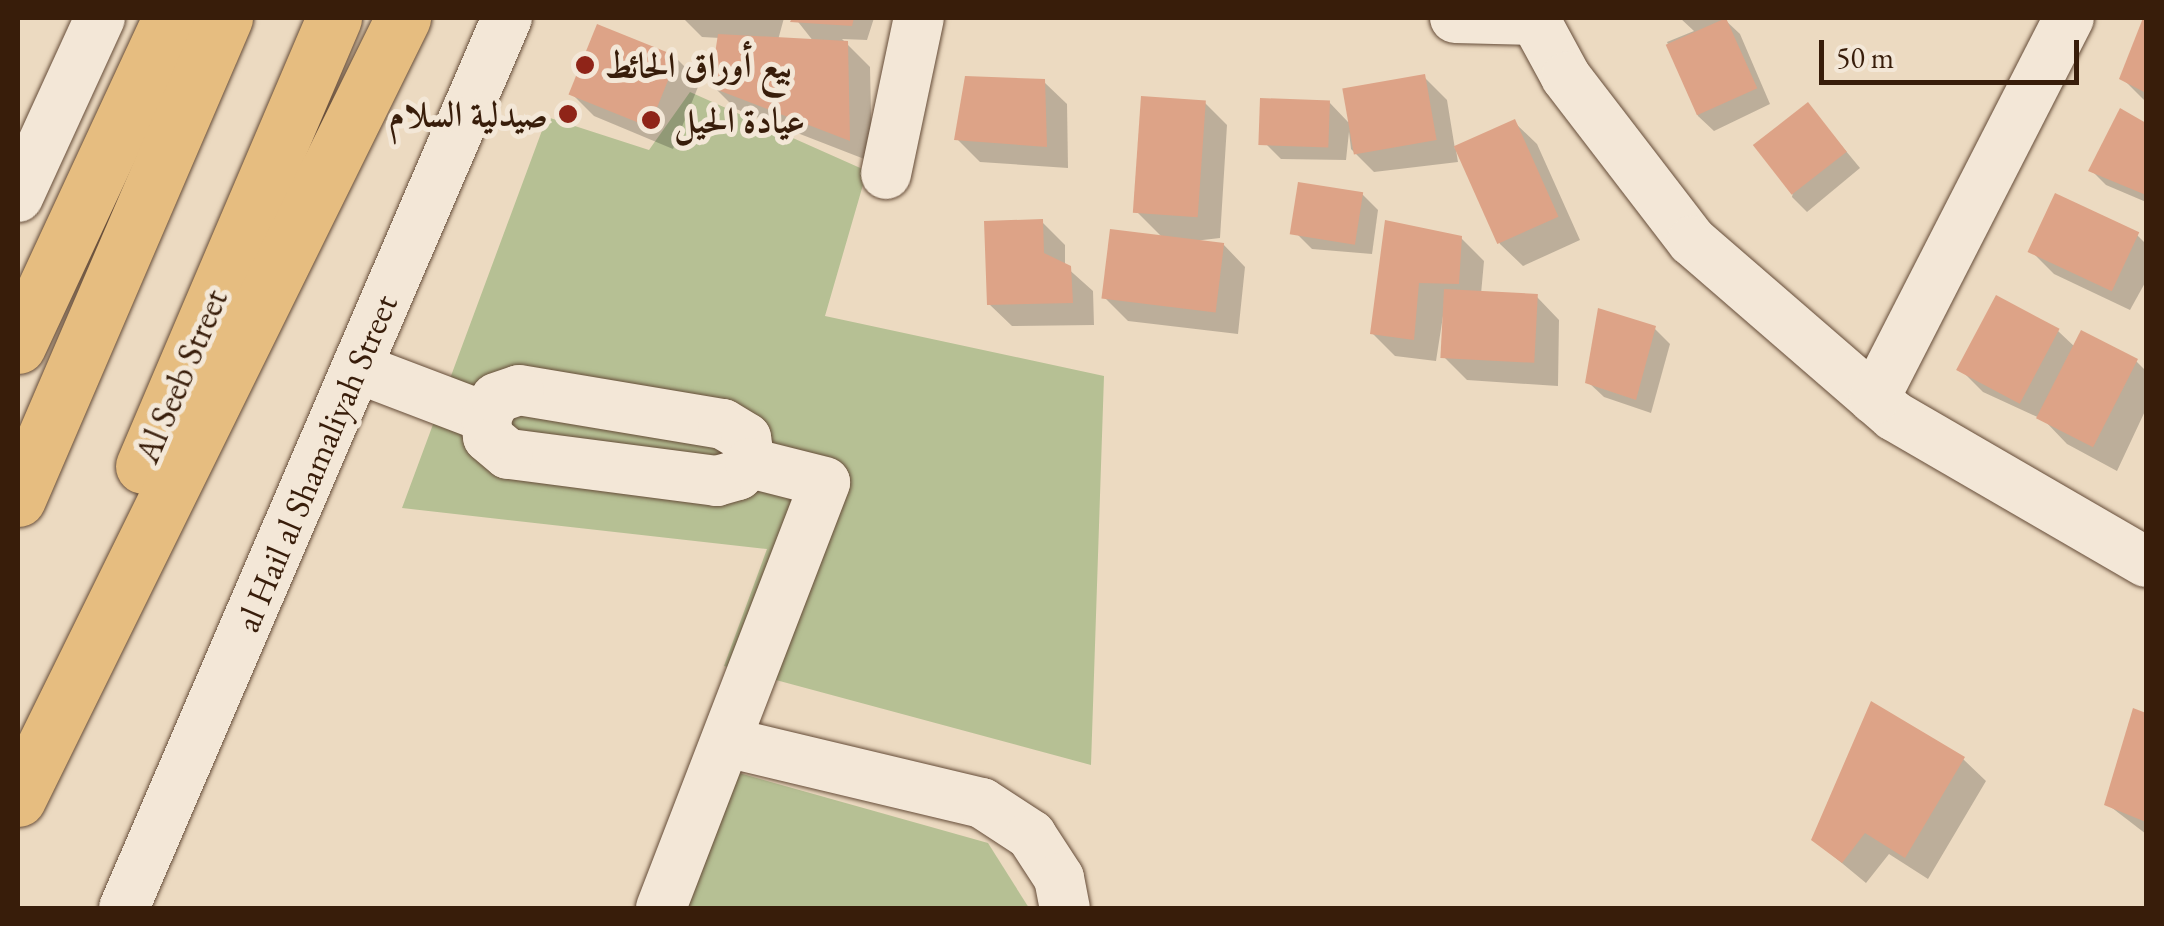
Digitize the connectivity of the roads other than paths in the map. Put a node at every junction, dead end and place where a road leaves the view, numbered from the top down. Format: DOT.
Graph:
graph roads {
  1 [pos="100,18"];
  2 [pos="170,18"];
  3 [pos="224,18"];
  4 [pos="334,18"];
  5 [pos="402,18"];
  6 [pos="507,18"];
  7 [pos="919,18"];
  8 [pos="1455,18"];
  9 [pos="2069,18"];
  10 [pos="1535,19"];
  11 [pos="886,174"];
  12 [pos="18,196"];
  13 [pos="18,346"];
  14 [pos="356,368"];
  15 [pos="1874,399"];
  16 [pos="18,500"];
  17 [pos="2146,562"];
  18 [pos="18,730"];
  19 [pos="726,742"];
  20 [pos="18,799"];
  21 [pos="124,908"];
  22 [pos="662,908"];
  23 [pos="1065,908"];
  1 -- 12 [label="street"];
  2 -- 13 [label="highway"];
  3 -- 16 [label="highway"];
  4 -- 18 [label="highway, Al Seeb Street"];
  5 -- 20 [label="highway"];
  6 -- 14 [label="street, al Hail al Shamaliyah Street"];
  7 -- 11 [label="street"];
  8 -- 10 [label="street"];
  9 -- 15 [label="street"];
  10 -- 15 [label="street"];
  14 -- 19 [label="street"];
  14 -- 21 [label="street, al Hail al Shamaliyah Street"];
  15 -- 17 [label="street"];
  19 -- 22 [label="street"];
  19 -- 23 [label="street"];
}
